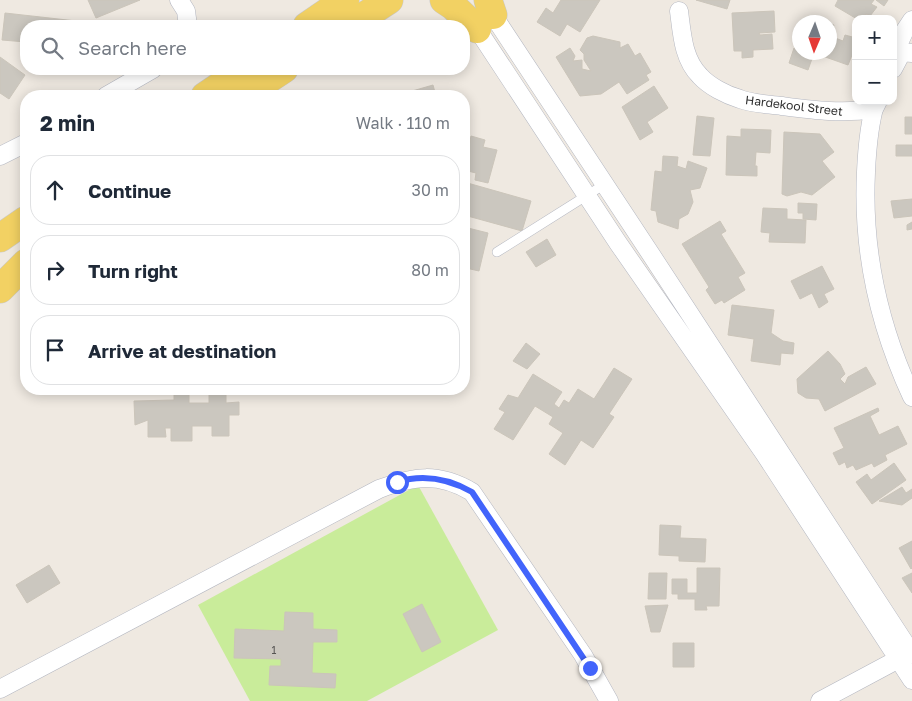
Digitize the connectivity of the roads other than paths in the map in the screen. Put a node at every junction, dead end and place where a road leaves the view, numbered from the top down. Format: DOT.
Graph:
graph roads {
  1 [pos="179,0"];
  2 [pos="345,0"];
  3 [pos="408,0"];
  4 [pos="444,0"];
  5 [pos="457,0"];
  6 [pos="382,4"];
  7 [pos="485,11"];
  8 [pos="679,11"];
  9 [pos="187,20"];
  10 [pos="316,20"];
  11 [pos="358,20"];
  12 [pos="912,20"];
  13 [pos="897,47"];
  14 [pos="912,53"];
  15 [pos="897,61"];
  16 [pos="142,75"];
  17 [pos="236,75"];
  18 [pos="275,75"];
  19 [pos="116,90"];
  20 [pos="214,90"];
  21 [pos="253,90"];
  22 [pos="871,105"];
  23 [pos="876,105"];
  24 [pos="20,147"];
  25 [pos="0,156"];
  26 [pos="605,184"];
  27 [pos="587,196"];
  28 [pos="20,224"];
  29 [pos="0,238"];
  30 [pos="497,252"];
  31 [pos="652,256"];
  32 [pos="635,268"];
  33 [pos="20,270"];
  34 [pos="0,289"];
  35 [pos="912,397"];
  36 [pos="907,655"];
  37 [pos="912,680"];
  38 [pos="0,689"];
  39 [pos="609,701"];
  40 [pos="820,701"];
  1 -- 9 [label="street"];
  2 -- 10 [label="main road"];
  3 -- 6 [label="main road"];
  4 -- 7 [label="main road"];
  5 -- 7 [label="street"];
  6 -- 11 [label="main road"];
  7 -- 26 [label="street"];
  7 -- 27 [label="street"];
  8 -- 22 [label="street, Hardekool Street"];
  12 -- 13 [label="street"];
  14 -- 15 [label="street"];
  16 -- 19 [label="street"];
  17 -- 20 [label="main road"];
  18 -- 21 [label="main road"];
  23 -- 35 [label="street"];
  24 -- 25 [label="street"];
  26 -- 27 [label="lane"];
  26 -- 31 [label="street"];
  27 -- 30 [label="lane"];
  27 -- 32 [label="street"];
  28 -- 29 [label="main road"];
  31 -- 32 [label="street"];
  31 -- 36 [label="street"];
  32 -- 36 [label="street"];
  33 -- 34 [label="main road"];
  36 -- 37 [label="street"];
  36 -- 40 [label="street"];
  38 -- 39 [label="street"];
}
